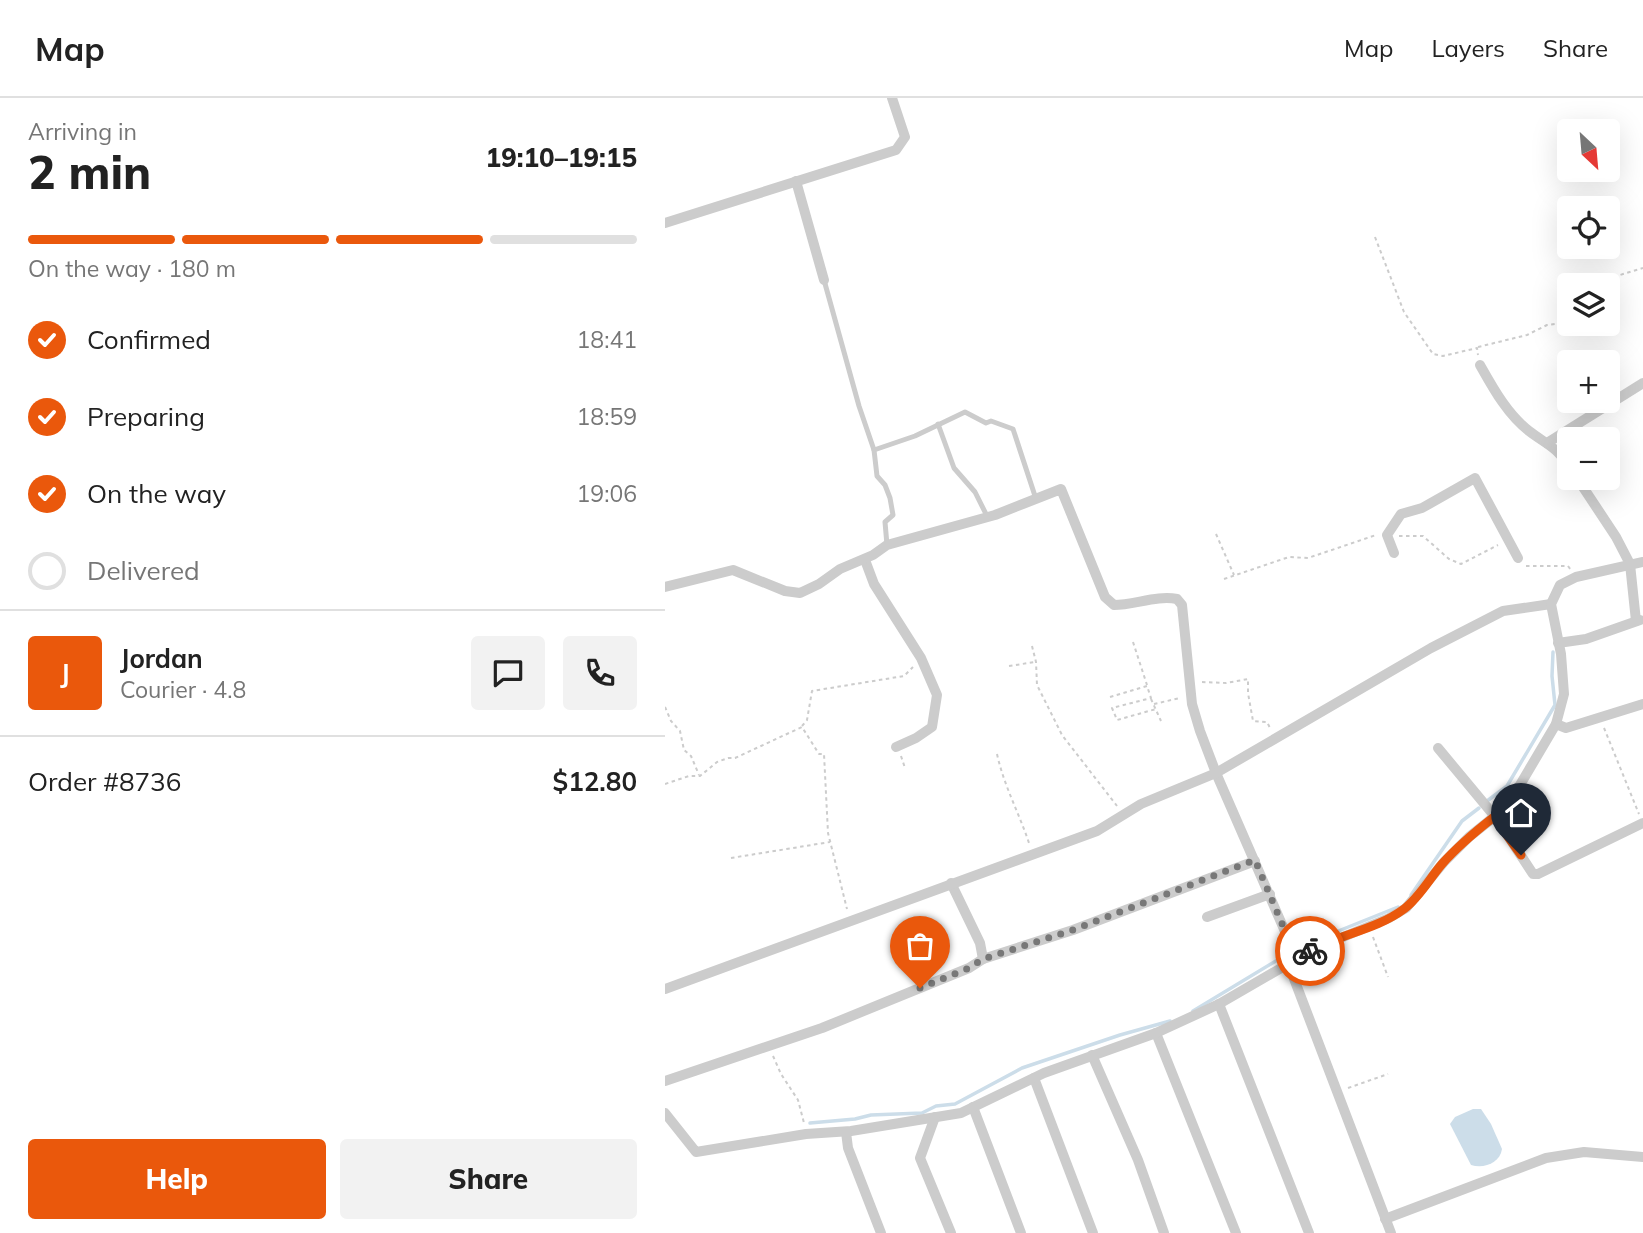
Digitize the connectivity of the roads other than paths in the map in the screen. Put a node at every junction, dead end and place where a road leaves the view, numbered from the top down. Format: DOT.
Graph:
graph roads {
  1 [pos="892,98"];
  2 [pos="796,181"];
  3 [pos="665,223"];
  4 [pos="824,280"];
  5 [pos="1480,365"];
  6 [pos="1643,383"];
  7 [pos="938,424"];
  8 [pos="1547,443"];
  9 [pos="874,450"];
  10 [pos="1557,451"];
  11 [pos="1585,490"];
  12 [pos="1036,499"];
  13 [pos="988,518"];
  14 [pos="887,545"];
  15 [pos="1394,552"];
  16 [pos="1518,558"];
  17 [pos="865,560"];
  18 [pos="1643,562"];
  19 [pos="1630,564"];
  20 [pos="665,587"];
  21 [pos="1551,604"];
  22 [pos="1640,620"];
  23 [pos="1558,643"];
  24 [pos="1643,704"];
  25 [pos="1556,724"];
  26 [pos="896,747"];
  27 [pos="1439,748"];
  28 [pos="1216,773"];
  29 [pos="1494,817"];
  30 [pos="1643,823"];
  31 [pos="1255,860"];
  32 [pos="951,883"];
  33 [pos="1270,894"];
  34 [pos="1207,917"];
  35 [pos="983,959"];
  36 [pos="1293,961"];
  37 [pos="665,989"];
  38 [pos="1219,1004"];
  39 [pos="1156,1032"];
  40 [pos="1092,1055"];
  41 [pos="1034,1078"];
  42 [pos="665,1081"];
  43 [pos="972,1107"];
  44 [pos="665,1113"];
  45 [pos="935,1117"];
  46 [pos="846,1132"];
  47 [pos="1643,1157"];
  48 [pos="1385,1219"];
  49 [pos="881,1233"];
  50 [pos="951,1233"];
  51 [pos="1021,1233"];
  52 [pos="1093,1233"];
  53 [pos="1164,1233"];
  54 [pos="1236,1233"];
  55 [pos="1309,1233"];
  56 [pos="1391,1233"];
  1 -- 2 [label="street"];
  2 -- 3 [label="street"];
  2 -- 4 [label="street"];
  4 -- 9 [label="lane"];
  5 -- 8 [label="street"];
  6 -- 8 [label="street"];
  7 -- 9 [label="lane"];
  7 -- 12 [label="lane"];
  7 -- 13 [label="lane"];
  8 -- 10 [label="street"];
  9 -- 14 [label="lane"];
  11 -- 19 [label="street"];
  12 -- 13 [label="street"];
  12 -- 28 [label="street"];
  13 -- 14 [label="street"];
  14 -- 17 [label="street"];
  15 -- 16 [label="street"];
  17 -- 20 [label="street"];
  17 -- 26 [label="street"];
  18 -- 19 [label="street"];
  19 -- 21 [label="street"];
  19 -- 22 [label="street"];
  21 -- 23 [label="street"];
  21 -- 28 [label="street"];
  22 -- 23 [label="street"];
  23 -- 25 [label="street"];
  24 -- 25 [label="street"];
  25 -- 29 [label="street"];
  27 -- 29 [label="street"];
  28 -- 31 [label="street"];
  28 -- 32 [label="street"];
  29 -- 30 [label="street"];
  29 -- 36 [label="street"];
  31 -- 33 [label="street"];
  31 -- 35 [label="street"];
  32 -- 35 [label="street"];
  32 -- 37 [label="street"];
  33 -- 34 [label="street"];
  33 -- 36 [label="street"];
  35 -- 42 [label="street"];
  36 -- 38 [label="street"];
  36 -- 48 [label="street"];
  38 -- 39 [label="street"];
  38 -- 55 [label="street"];
  39 -- 40 [label="street"];
  39 -- 54 [label="street"];
  40 -- 41 [label="street"];
  40 -- 53 [label="street"];
  41 -- 43 [label="street"];
  41 -- 52 [label="street"];
  43 -- 45 [label="street"];
  43 -- 51 [label="street"];
  44 -- 46 [label="street"];
  45 -- 46 [label="street"];
  45 -- 50 [label="street"];
  46 -- 49 [label="street"];
  47 -- 48 [label="street"];
  48 -- 56 [label="street"];
}
